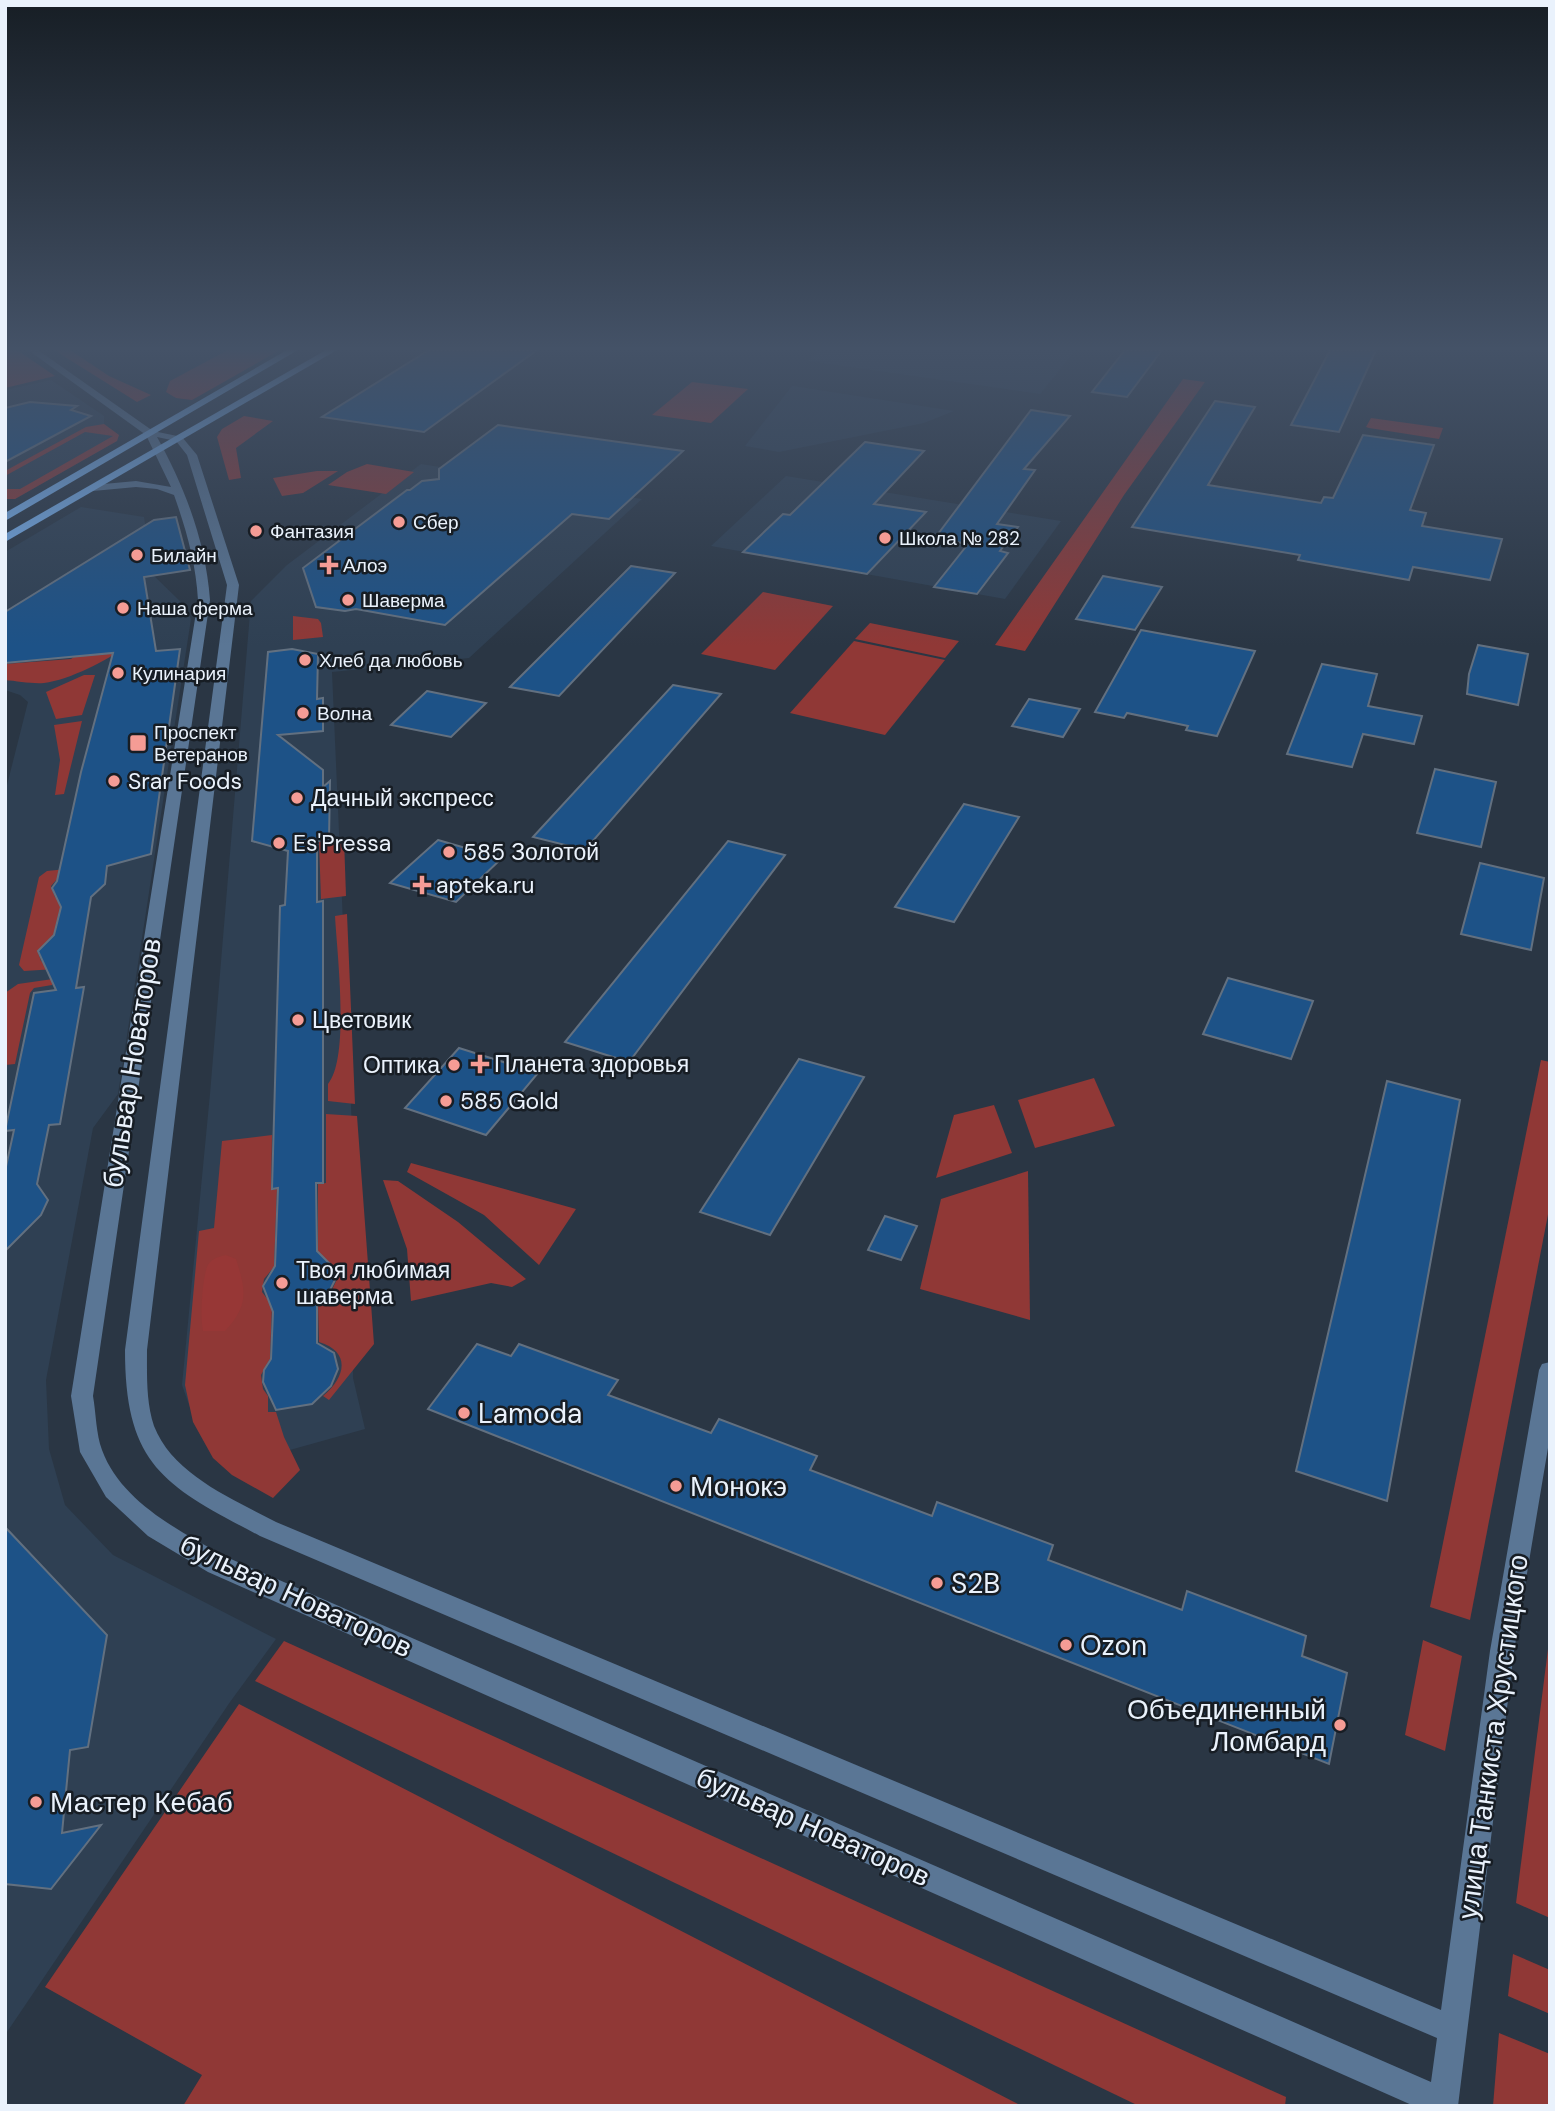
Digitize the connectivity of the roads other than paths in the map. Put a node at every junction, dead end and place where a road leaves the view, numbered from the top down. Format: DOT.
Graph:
graph roads {
  1 [pos="124,449"];
  2 [pos="160,449"];
  3 [pos="187,449"];
  4 [pos="93,488"];
  5 [pos="178,493"];
  6 [pos="5,518"];
  7 [pos="5,539"];
  8 [pos="1550,1370"];
  9 [pos="1452,2029"];
  10 [pos="1443,2104"];
  1 -- 6 [label="main road"];
  2 -- 4 [label="main road"];
  2 -- 5 [label="street, бульвар Новаторов"];
  3 -- 9 [label="street, бульвар Новаторов"];
  4 -- 5 [label="street"];
  4 -- 7 [label="main road"];
  5 -- 10 [label="street, бульвар Новаторов"];
  8 -- 9 [label="street, улица Танкиста Хрустицкого"];
  9 -- 10 [label="street, улица Танкиста Хрустицкого"];
}
